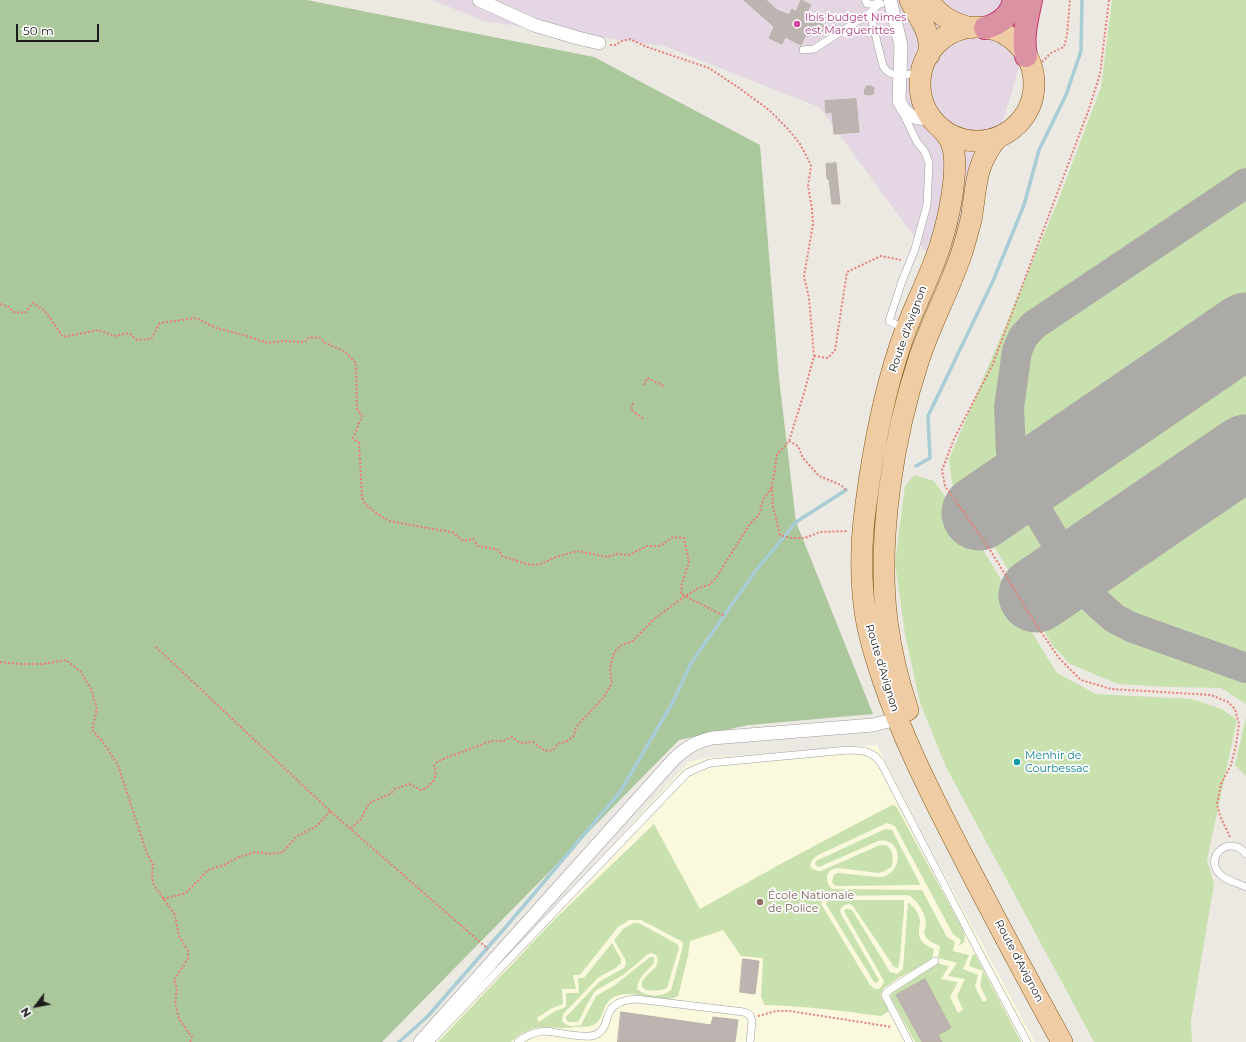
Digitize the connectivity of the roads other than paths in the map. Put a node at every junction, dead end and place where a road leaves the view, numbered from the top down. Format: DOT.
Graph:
graph roads {
  1 [pos="479,0"];
  2 [pos="865,0"];
  3 [pos="928,0"];
  4 [pos="1014,0"];
  5 [pos="1031,0"];
  6 [pos="889,1"];
  7 [pos="870,13"];
  8 [pos="978,28"];
  9 [pos="599,43"];
  10 [pos="803,50"];
  11 [pos="925,63"];
  12 [pos="1029,64"];
  13 [pos="901,75"];
  14 [pos="899,101"];
  15 [pos="937,124"];
  16 [pos="997,138"];
  17 [pos="906,329"];
  18 [pos="897,719"];
  19 [pos="1246,854"];
  20 [pos="1246,887"];
  21 [pos="978,950"];
  22 [pos="971,954"];
  23 [pos="935,961"];
  24 [pos="420,1042"];
  25 [pos="430,1042"];
  26 [pos="518,1042"];
  27 [pos="750,1042"];
  28 [pos="909,1042"];
  29 [pos="1027,1042"];
  30 [pos="1062,1042"];
  31 [pos="1076,1042"];
  1 -- 9 [label="street"];
  2 -- 6 [label="lane"];
  3 -- 8 [label="main road"];
  4 -- 8 [label="highway"];
  5 -- 12 [label="highway"];
  6 -- 7 [label="lane"];
  6 -- 11 [label="main road"];
  6 -- 13 [label="street"];
  7 -- 10 [label="lane"];
  7 -- 13 [label="lane"];
  8 -- 11 [label="main road"];
  8 -- 12 [label="main road"];
  11 -- 13 [label="lane"];
  11 -- 15 [label="main road"];
  12 -- 16 [label="main road"];
  13 -- 14 [label="street"];
  14 -- 15 [label="street"];
  14 -- 17 [label="lane"];
  15 -- 16 [label="main road"];
  15 -- 17 [label="main road, Route d'Avignon"];
  16 -- 31 [label="main road, Route d'Avignon"];
  17 -- 18 [label="main road, Route d'Avignon"];
  18 -- 24 [label="street"];
  18 -- 30 [label="main road, Route d'Avignon"];
  19 -- 20 [label="lane"];
  21 -- 22 [label="lane"];
  21 -- 25 [label="lane"];
  21 -- 29 [label="lane"];
  23 -- 28 [label="lane"];
  26 -- 27 [label="lane"];
}
